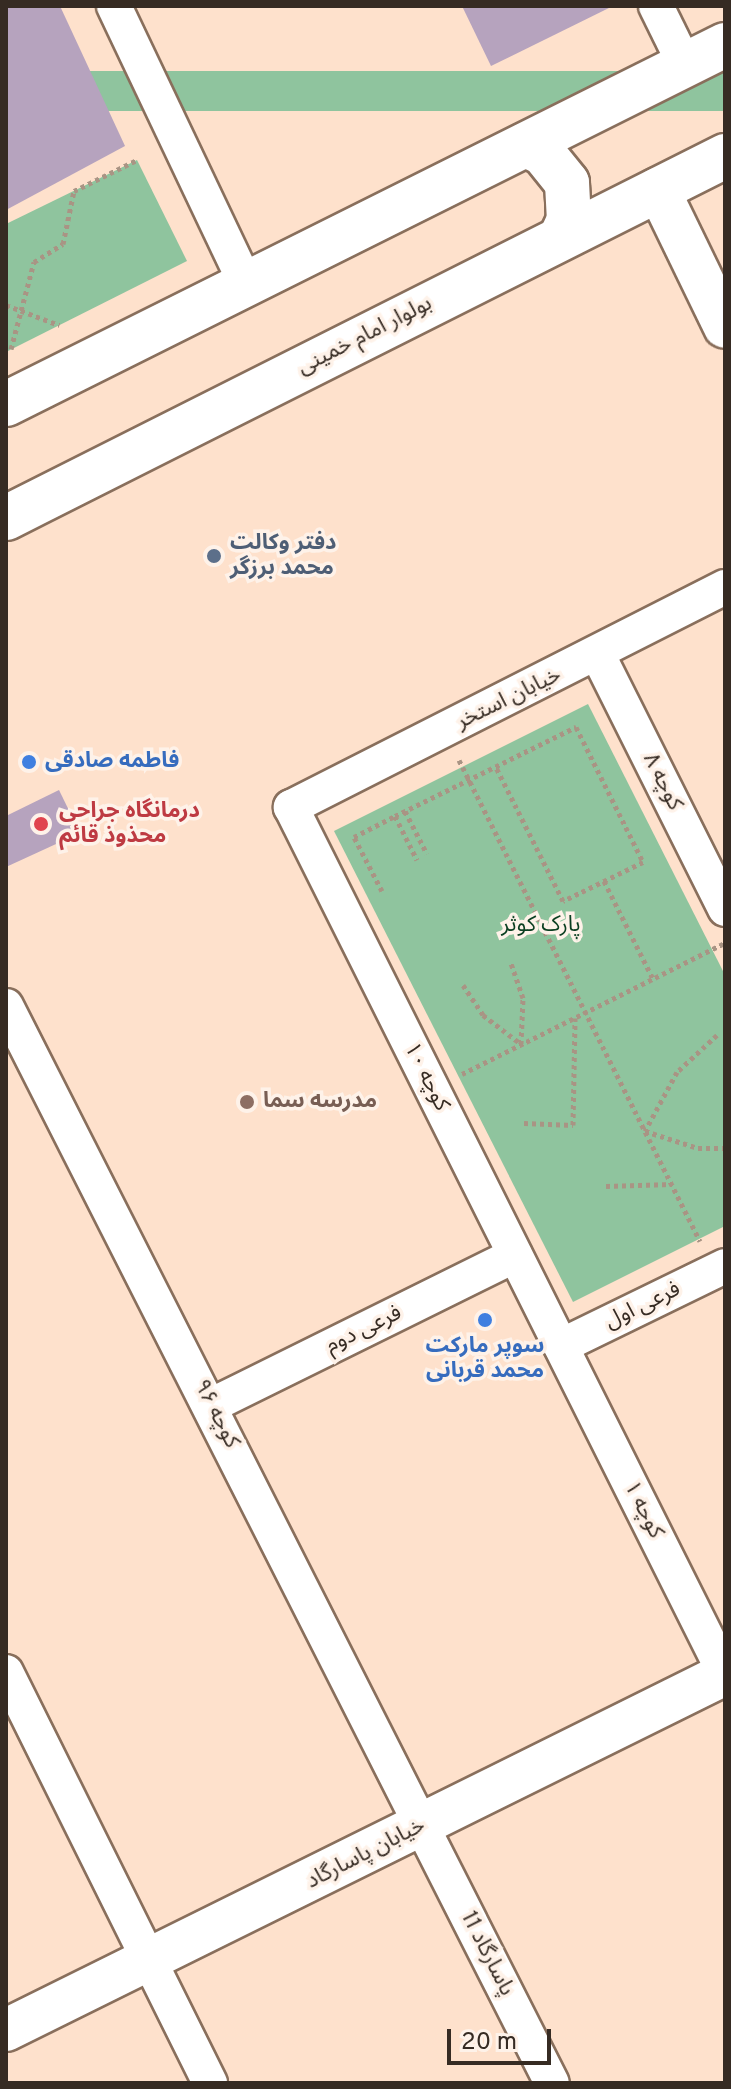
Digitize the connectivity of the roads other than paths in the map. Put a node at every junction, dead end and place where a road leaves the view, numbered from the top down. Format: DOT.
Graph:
graph roads {
  1 [pos="114,6"];
  2 [pos="656,6"];
  3 [pos="725,45"];
  4 [pos="685,65"];
  5 [pos="526,145"];
  6 [pos="725,156"];
  7 [pos="658,189"];
  8 [pos="561,237"];
  9 [pos="246,284"];
  10 [pos="725,327"];
  11 [pos="6,404"];
  12 [pos="6,518"];
  13 [pos="725,587"];
  14 [pos="598,655"];
  15 [pos="291,807"];
  16 [pos="725,909"];
  17 [pos="6,1006"];
  18 [pos="515,1255"];
  19 [pos="720,1268"];
  20 [pos="561,1346"];
  21 [pos="212,1405"];
  22 [pos="6,1672"];
  23 [pos="725,1674"];
  24 [pos="423,1825"];
  25 [pos="149,1960"];
  26 [pos="6,2030"];
  27 [pos="210,2083"];
  28 [pos="552,2083"];
  1 -- 9 [label="street"];
  2 -- 4 [label="street"];
  3 -- 4 [label="main road"];
  4 -- 5 [label="main road"];
  5 -- 8 [label="main road"];
  5 -- 9 [label="main road"];
  6 -- 7 [label="main road, بولوار امام خمینی"];
  7 -- 8 [label="main road, بولوار امام خمینی"];
  7 -- 10 [label="street"];
  8 -- 12 [label="main road, بولوار امام خمینی"];
  9 -- 11 [label="main road"];
  13 -- 14 [label="street, خیابان استخر"];
  14 -- 15 [label="street, خیابان استخر"];
  14 -- 16 [label="street, کوچه ۸"];
  15 -- 18 [label="street, کوچه ۱۰"];
  17 -- 21 [label="street, کوچه ۹۶"];
  18 -- 20 [label="street, کوچه ۱۰"];
  18 -- 21 [label="street, فرعی دوم"];
  19 -- 20 [label="street, فرعی اول"];
  20 -- 23 [label="street, کوچه ۱"];
  21 -- 24 [label="street, کوچه ۹۶"];
  22 -- 25 [label="street"];
  23 -- 24 [label="street, خیابان پاسارگاد"];
  24 -- 25 [label="street, خیابان پاسارگاد"];
  24 -- 28 [label="street, پاسارگاد 11"];
  25 -- 26 [label="street, خیابان پاسارگاد"];
  25 -- 27 [label="street"];
}
